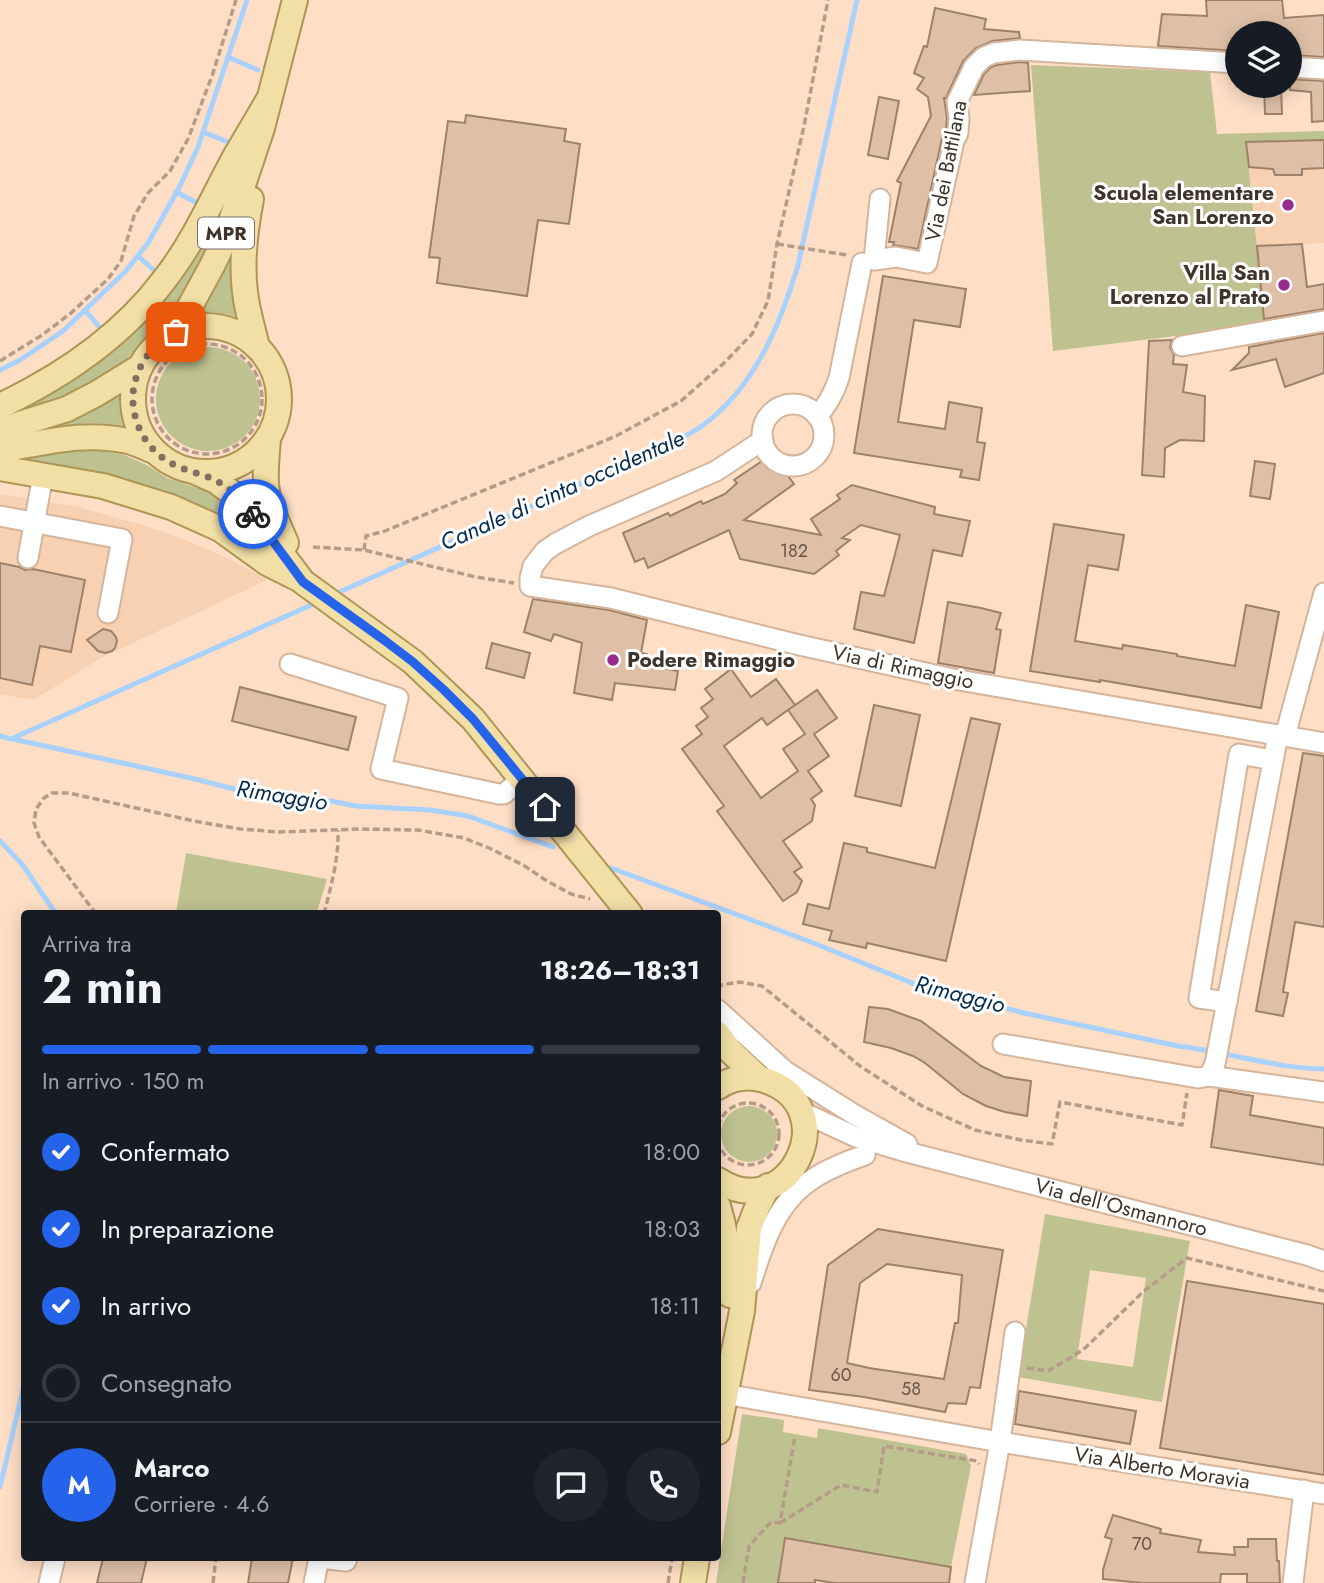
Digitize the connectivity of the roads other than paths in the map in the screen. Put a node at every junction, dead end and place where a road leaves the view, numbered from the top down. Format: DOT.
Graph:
graph roads {
  1 [pos="295,0"];
  2 [pos="1225,63"];
  3 [pos="1302,68"];
  4 [pos="1324,69"];
  5 [pos="269,99"];
  6 [pos="262,128"];
  7 [pos="880,199"];
  8 [pos="862,262"];
  9 [pos="1324,321"];
  10 [pos="176,332"];
  11 [pos="257,346"];
  12 [pos="1182,346"];
  13 [pos="140,367"];
  14 [pos="0,406"];
  15 [pos="817,416"];
  16 [pos="0,430"];
  17 [pos="268,438"];
  18 [pos="763,440"];
  19 [pos="0,450"];
  20 [pos="154,451"];
  21 [pos="0,468"];
  22 [pos="197,472"];
  23 [pos="43,475"];
  24 [pos="0,516"];
  25 [pos="34,523"];
  26 [pos="28,558"];
  27 [pos="307,584"];
  28 [pos="1324,593"];
  29 [pos="108,613"];
  30 [pos="290,664"];
  31 [pos="1282,735"];
  32 [pos="1324,743"];
  33 [pos="1273,760"];
  34 [pos="522,778"];
  35 [pos="612,900"];
  36 [pos="1227,1002"];
  37 [pos="721,1013"];
  38 [pos="721,1038"];
  39 [pos="1003,1044"];
  40 [pos="1212,1070"];
  41 [pos="759,1078"];
  42 [pos="721,1086"];
  43 [pos="1324,1092"];
  44 [pos="800,1111"];
  45 [pos="903,1152"];
  46 [pos="864,1155"];
  47 [pos="936,1159"];
  48 [pos="791,1171"];
  49 [pos="721,1182"];
  50 [pos="768,1186"];
  51 [pos="721,1217"];
  52 [pos="1318,1257"];
  53 [pos="742,1311"];
  54 [pos="1016,1332"];
  55 [pos="721,1412"];
  56 [pos="1000,1442"];
  57 [pos="1304,1490"];
  58 [pos="1324,1494"];
  59 [pos="54,1561"];
  60 [pos="318,1561"];
  61 [pos="697,1561"];
  62 [pos="49,1583"];
  63 [pos="314,1583"];
  64 [pos="693,1583"];
  65 [pos="975,1583"];
  66 [pos="1293,1583"];
  1 -- 5 [label="main road, MPR"];
  2 -- 7 [label="street, Via dei Battilana"];
  3 -- 4 [label="street"];
  5 -- 6 [label="main road, MPR"];
  5 -- 14 [label="main road, MPR"];
  6 -- 10 [label="main road, MPR"];
  6 -- 11 [label="main road, MPR"];
  8 -- 15 [label="street"];
  9 -- 12 [label="street"];
  10 -- 11 [label="main road"];
  10 -- 13 [label="main road"];
  11 -- 17 [label="main road"];
  13 -- 16 [label="main road"];
  13 -- 20 [label="main road"];
  15 -- 18 [label="street"];
  15 -- 18 [label="street"];
  17 -- 22 [label="main road"];
  17 -- 27 [label="main road"];
  18 -- 31 [label="street, Via di Rimaggio"];
  19 -- 20 [label="main road"];
  20 -- 22 [label="main road"];
  21 -- 23 [label="main road"];
  22 -- 27 [label="main road"];
  23 -- 25 [label="street"];
  23 -- 27 [label="main road"];
  24 -- 25 [label="street"];
  25 -- 26 [label="street"];
  25 -- 29 [label="street"];
  27 -- 34 [label="main road"];
  28 -- 31 [label="street"];
  30 -- 34 [label="street"];
  31 -- 32 [label="street, Via di Rimaggio"];
  31 -- 33 [label="street"];
  33 -- 36 [label="street"];
  33 -- 36 [label="street"];
  34 -- 35 [label="main road"];
  36 -- 40 [label="street"];
  37 -- 47 [label="street, Via dell'Osmannoro"];
  38 -- 41 [label="main road, Via dell'Osmannoro"];
  39 -- 40 [label="street"];
  40 -- 43 [label="street"];
  41 -- 42 [label="main road"];
  41 -- 44 [label="main road, Via dell'Osmannoro"];
  44 -- 45 [label="street, Via dell'Osmannoro"];
  44 -- 48 [label="main road"];
  45 -- 46 [label="street, Via dell'Osmannoro"];
  45 -- 47 [label="street, Via dell'Osmannoro"];
  46 -- 48 [label="street, Via dell'Osmannoro"];
  46 -- 53 [label="street"];
  47 -- 52 [label="street, Via dell'Osmannoro"];
  48 -- 50 [label="main road, Via dell'Osmannoro"];
  49 -- 50 [label="main road"];
  50 -- 53 [label="main road"];
  51 -- 55 [label="main road"];
  53 -- 55 [label="main road"];
  54 -- 56 [label="street"];
  55 -- 56 [label="street, Via Alberto Moravia"];
  56 -- 57 [label="street, Via Alberto Moravia"];
  56 -- 65 [label="street"];
  57 -- 58 [label="street, Via Alberto Moravia"];
  57 -- 66 [label="street"];
  59 -- 62 [label="street"];
  60 -- 63 [label="street"];
  61 -- 64 [label="main road"];
}
